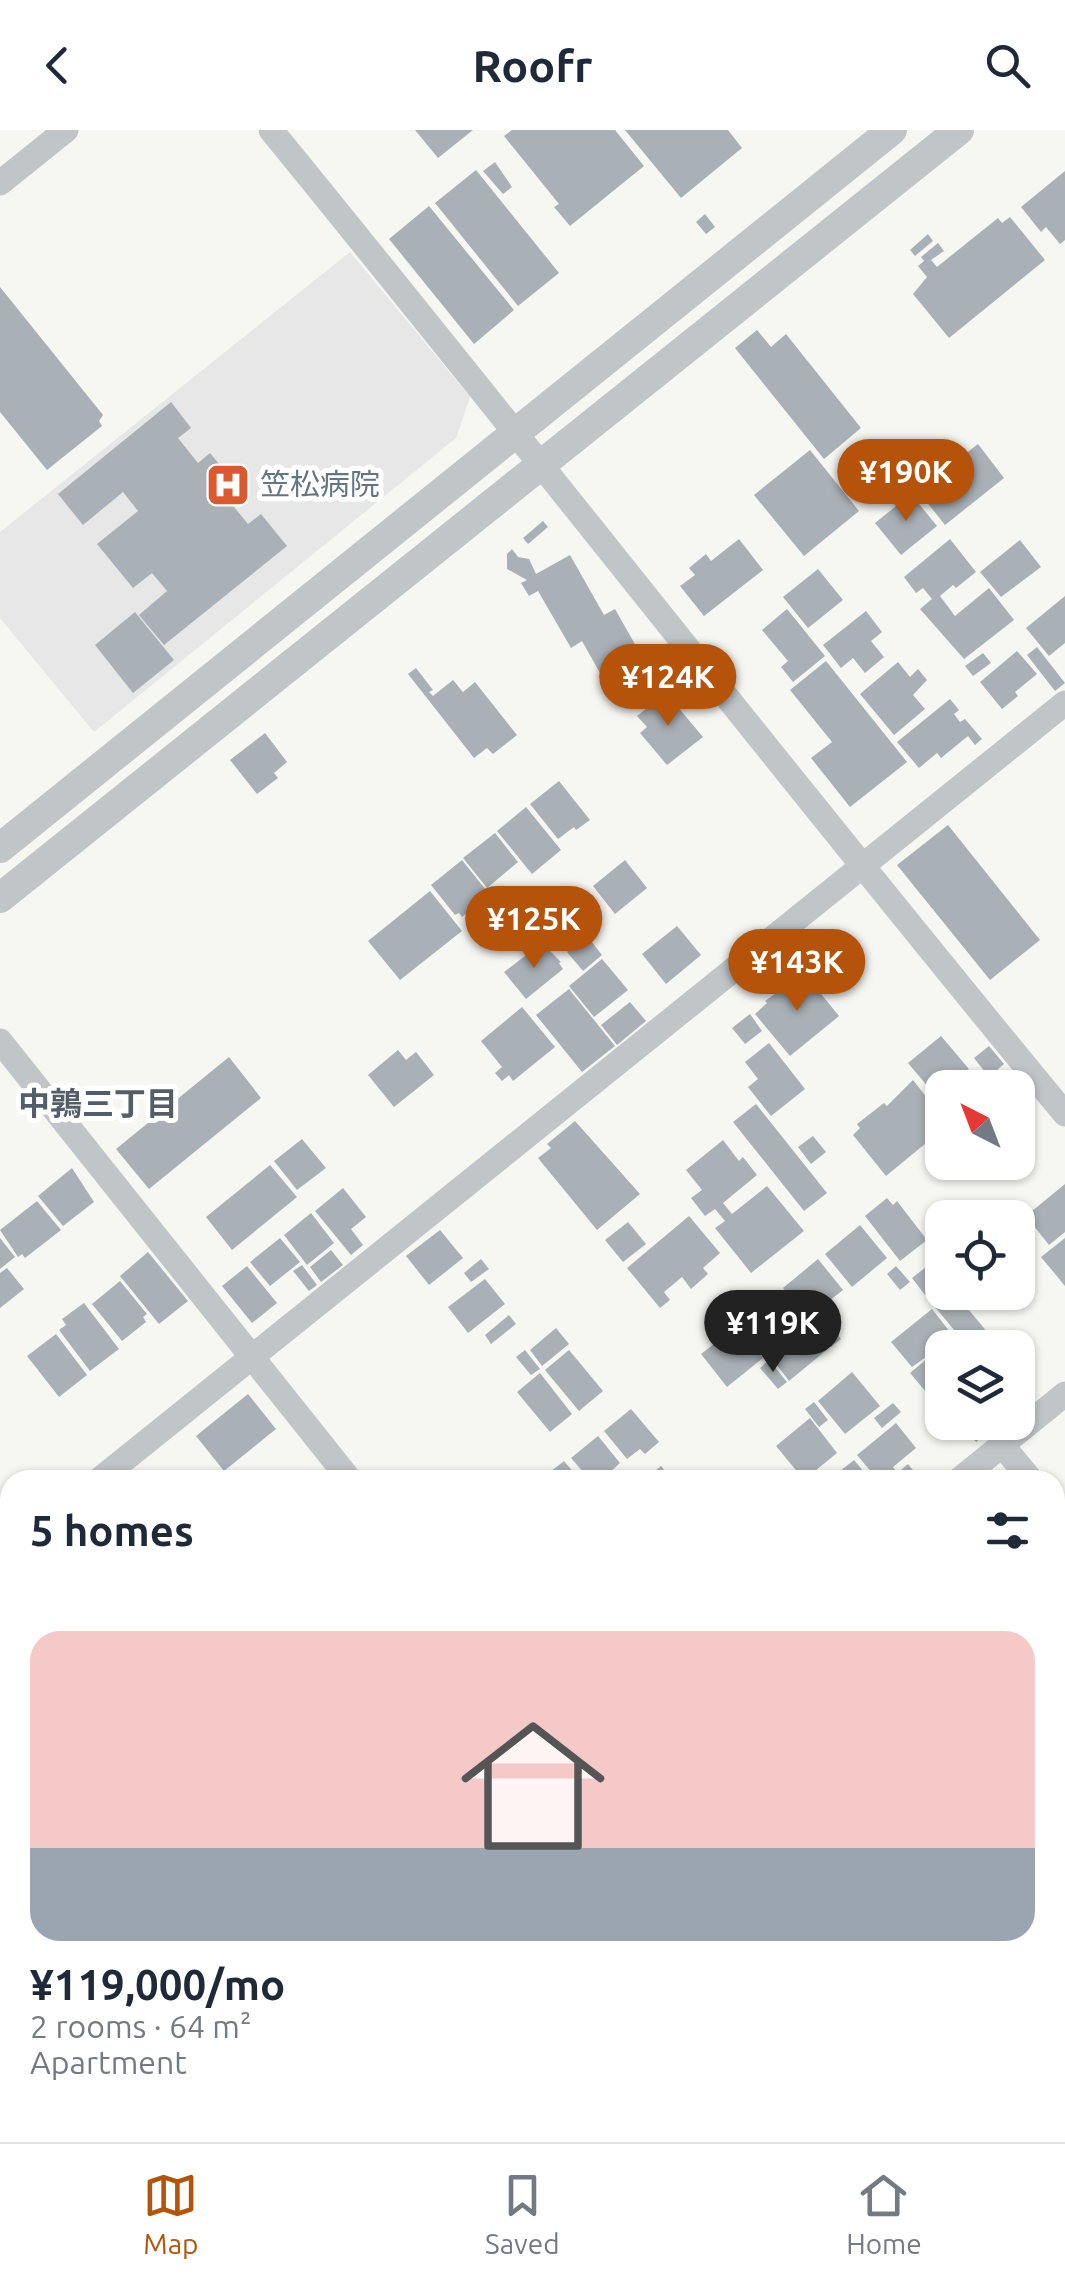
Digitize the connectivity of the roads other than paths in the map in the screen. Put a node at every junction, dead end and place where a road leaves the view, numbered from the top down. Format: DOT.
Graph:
graph roads {
  1 [pos="66,130"];
  2 [pos="272,130"];
  3 [pos="892,130"];
  4 [pos="959,130"];
  5 [pos="0,183"];
  6 [pos="518,432"];
  7 [pos="542,463"];
  8 [pos="1065,703"];
  9 [pos="0,848"];
  10 [pos="860,866"];
  11 [pos="0,898"];
  12 [pos="0,1041"];
  13 [pos="1065,1114"];
  14 [pos="252,1358"];
  15 [pos="1065,1394"];
  16 [pos="1002,1445"];
  17 [pos="112,1470"];
  18 [pos="342,1470"];
  19 [pos="971,1470"];
  20 [pos="1023,1470"];
  1 -- 5 [label="street"];
  2 -- 6 [label="street"];
  3 -- 6 [label="street"];
  4 -- 7 [label="street"];
  6 -- 7 [label="street"];
  6 -- 9 [label="street"];
  7 -- 10 [label="street"];
  7 -- 11 [label="street"];
  8 -- 10 [label="street"];
  10 -- 13 [label="street"];
  10 -- 14 [label="street"];
  12 -- 14 [label="street"];
  14 -- 17 [label="street"];
  14 -- 18 [label="street"];
  15 -- 16 [label="street"];
  16 -- 19 [label="street"];
  16 -- 20 [label="street"];
}
